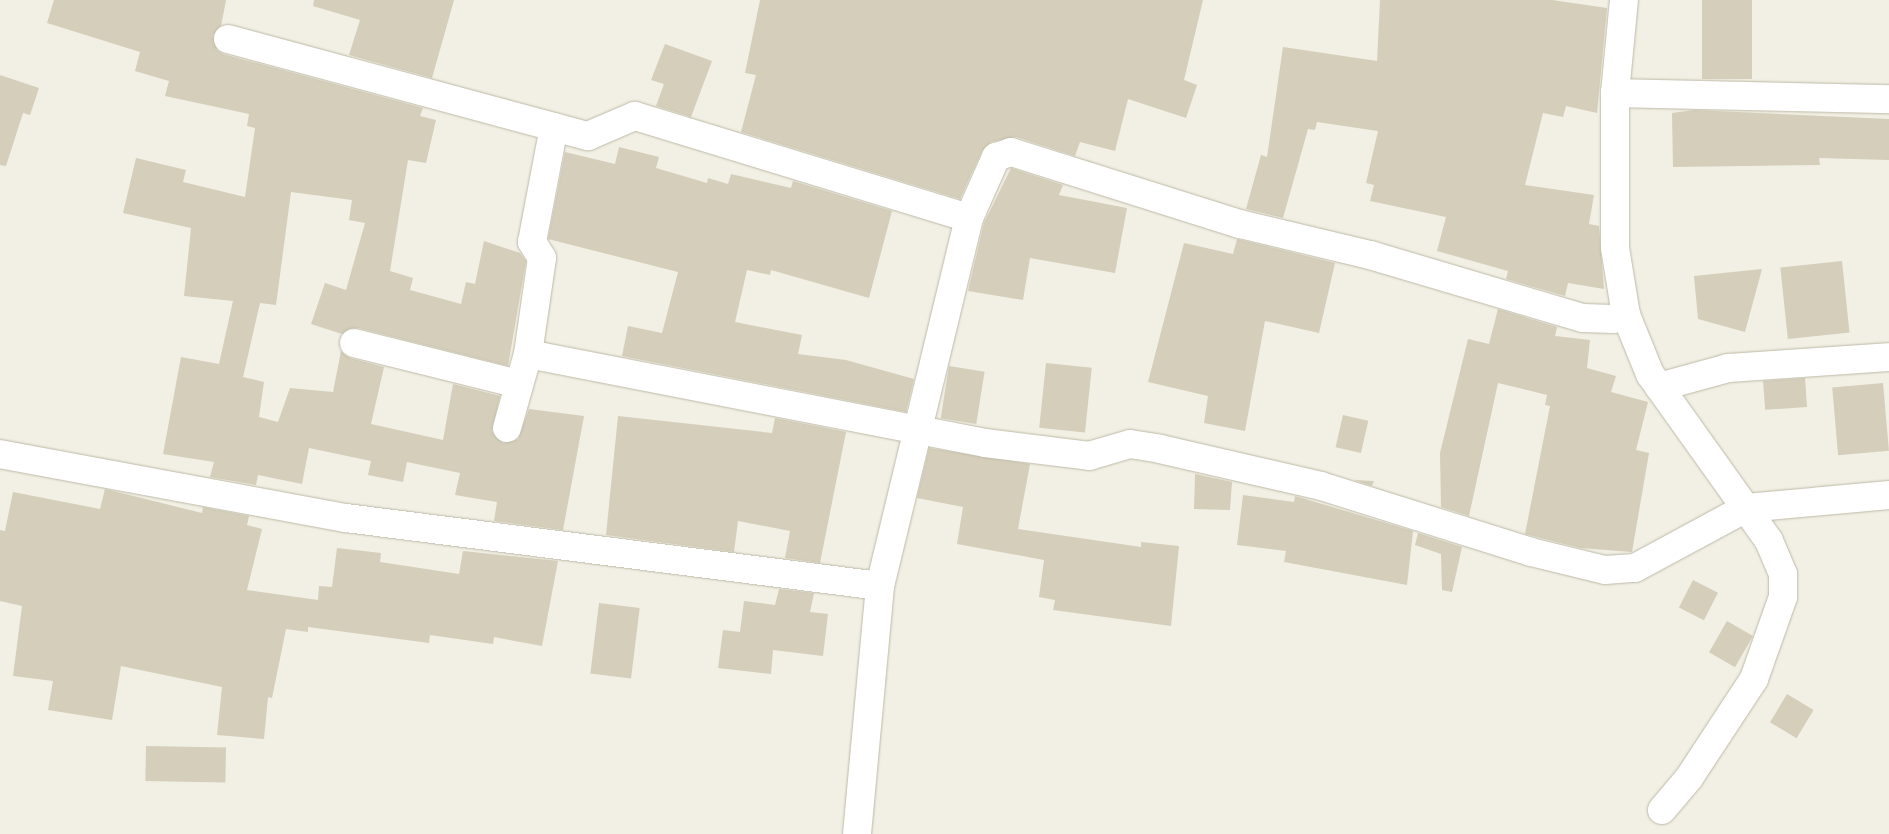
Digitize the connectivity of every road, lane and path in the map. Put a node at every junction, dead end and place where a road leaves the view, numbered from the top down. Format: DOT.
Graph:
graph roads {
  1 [pos="1624,0"];
  2 [pos="228,38"];
  3 [pos="1622,93"];
  4 [pos="1889,99"];
  5 [pos="554,127"];
  6 [pos="969,218"];
  7 [pos="1626,314"];
  8 [pos="354,343"];
  9 [pos="528,354"];
  10 [pos="1889,357"];
  11 [pos="1669,383"];
  12 [pos="518,384"];
  13 [pos="507,428"];
  14 [pos="919,428"];
  15 [pos="0,454"];
  16 [pos="1889,495"];
  17 [pos="1757,507"];
  18 [pos="880,586"];
  19 [pos="1662,810"];
  20 [pos="856,834"];
  1 -- 3 [label="street"];
  2 -- 5 [label="street"];
  3 -- 4 [label="street"];
  3 -- 7 [label="street"];
  5 -- 6 [label="street"];
  5 -- 9 [label="street"];
  6 -- 7 [label="street"];
  6 -- 14 [label="street"];
  7 -- 11 [label="street"];
  8 -- 12 [label="street"];
  9 -- 12 [label="street"];
  9 -- 14 [label="street"];
  10 -- 11 [label="street"];
  11 -- 17 [label="street"];
  12 -- 13 [label="street"];
  14 -- 17 [label="street"];
  14 -- 18 [label="street"];
  15 -- 18 [label="street"];
  16 -- 17 [label="street"];
  17 -- 19 [label="street"];
  18 -- 20 [label="street"];
}
